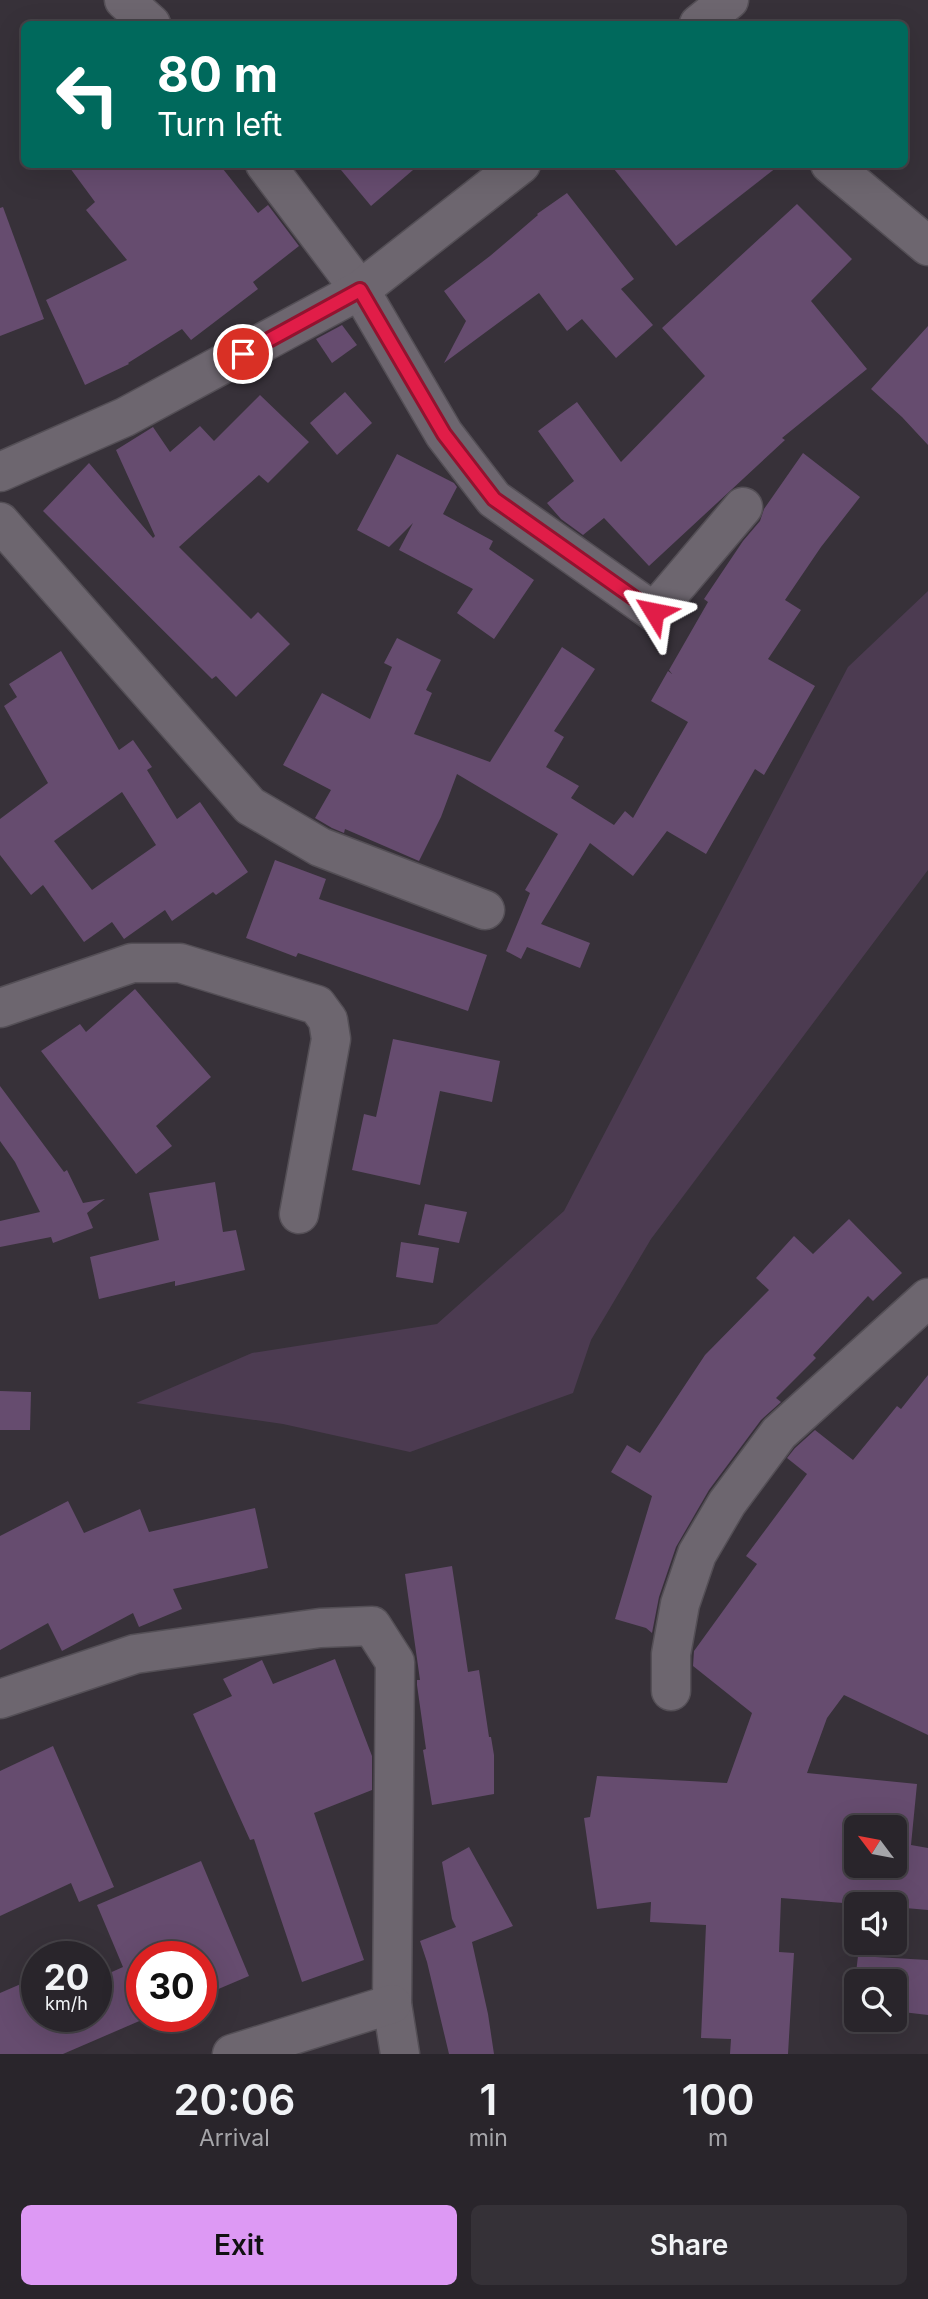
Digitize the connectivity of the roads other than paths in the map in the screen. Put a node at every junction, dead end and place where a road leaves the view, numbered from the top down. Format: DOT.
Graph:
graph roads {
  1 [pos="124,0"];
  2 [pos="729,0"];
  3 [pos="148,21"];
  4 [pos="703,21"];
  5 [pos="268,168"];
  6 [pos="516,168"];
  7 [pos="835,168"];
  8 [pos="928,246"];
  9 [pos="360,290"];
  10 [pos="0,472"];
  11 [pos="743,507"];
  12 [pos="0,522"];
  13 [pos="485,910"];
  14 [pos="0,1008"];
  15 [pos="299,1214"];
  16 [pos="927,1300"];
  17 [pos="671,1692"];
  18 [pos="0,1699"];
  19 [pos="392,2004"];
  20 [pos="232,2054"];
  21 [pos="400,2054"];
  1 -- 3 [label="street"];
  2 -- 4 [label="street"];
  5 -- 9 [label="street"];
  6 -- 9 [label="street"];
  7 -- 8 [label="street"];
  9 -- 10 [label="street"];
  9 -- 11 [label="street"];
  12 -- 13 [label="street"];
  14 -- 15 [label="street"];
  16 -- 17 [label="street"];
  18 -- 19 [label="street"];
  19 -- 20 [label="street"];
  19 -- 21 [label="street"];
}
